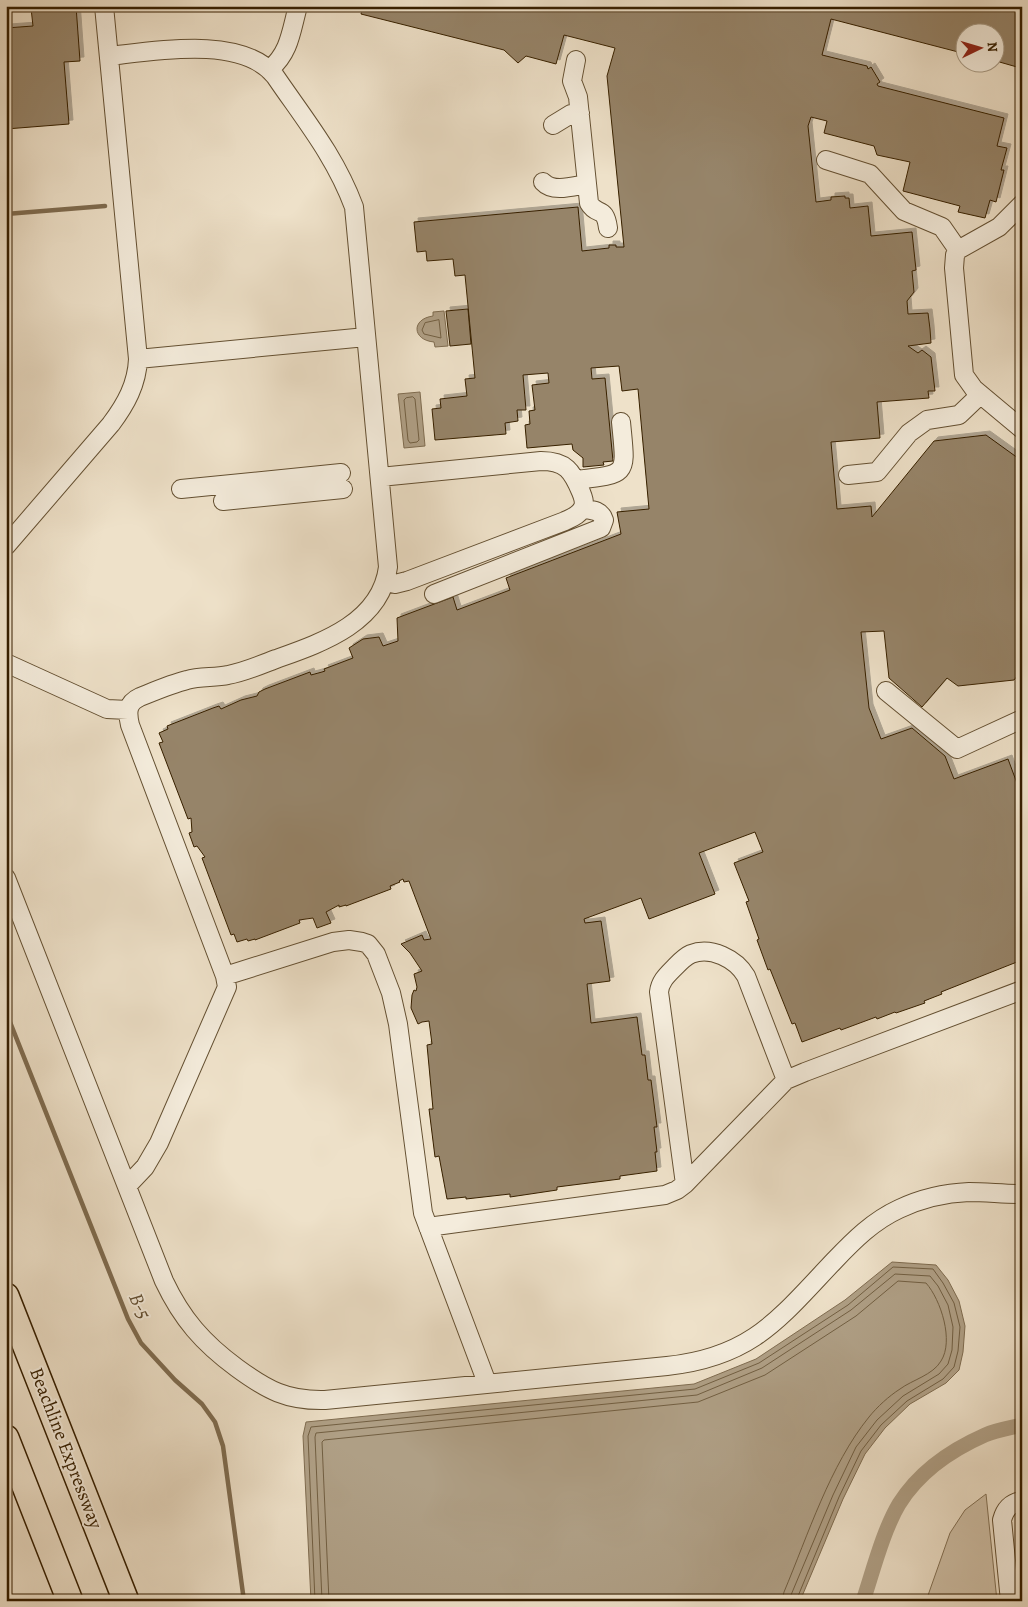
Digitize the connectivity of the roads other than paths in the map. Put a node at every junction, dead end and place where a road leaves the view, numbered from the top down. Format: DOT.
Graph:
graph roads {
  1 [pos="104,6"];
  2 [pos="298,6"];
  3 [pos="109,56"];
  4 [pos="576,60"];
  5 [pos="270,69"];
  6 [pos="580,113"];
  7 [pos="553,125"];
  8 [pos="826,160"];
  9 [pos="543,182"];
  10 [pos="587,184"];
  11 [pos="1022,204"];
  12 [pos="608,228"];
  13 [pos="958,250"];
  14 [pos="366,336"];
  15 [pos="138,359"];
  16 [pos="980,395"];
  17 [pos="621,422"];
  18 [pos="1022,429"];
  19 [pos="848,475"];
  20 [pos="380,477"];
  21 [pos="576,480"];
  22 [pos="342,481"];
  23 [pos="180,489"];
  24 [pos="583,509"];
  25 [pos="537,532"];
  26 [pos="6,546"];
  27 [pos="545,551"];
  28 [pos="462,560"];
  29 [pos="470,580"];
  30 [pos="385,582"];
  31 [pos="434,594"];
  32 [pos="6,663"];
  33 [pos="886,691"];
  34 [pos="128,710"];
  35 [pos="1022,719"];
  36 [pos="6,878"];
  37 [pos="225,976"];
  38 [pos="1022,990"];
  39 [pos="786,1080"];
  40 [pos="685,1184"];
  41 [pos="127,1186"];
  42 [pos="1022,1194"];
  43 [pos="428,1227"];
  44 [pos="6,1296"];
  45 [pos="488,1383"];
  46 [pos="6,1438"];
  47 [pos="1022,1501"];
  48 [pos="70,1601"];
  49 [pos="126,1601"];
  50 [pos="1010,1601"];
  1 -- 3 [label="lane"];
  2 -- 5 [label="lane"];
  3 -- 5 [label="lane"];
  3 -- 15 [label="lane"];
  4 -- 6 [label="lane"];
  5 -- 14 [label="lane"];
  6 -- 7 [label="lane"];
  6 -- 10 [label="lane"];
  8 -- 13 [label="lane"];
  9 -- 10 [label="lane"];
  10 -- 12 [label="lane"];
  11 -- 13 [label="lane"];
  13 -- 16 [label="lane"];
  14 -- 15 [label="lane"];
  14 -- 20 [label="lane"];
  15 -- 26 [label="lane"];
  16 -- 18 [label="lane"];
  16 -- 19 [label="lane"];
  17 -- 21 [label="lane"];
  20 -- 21 [label="lane"];
  20 -- 30 [label="lane"];
  21 -- 24 [label="lane"];
  22 -- 23 [label="lane"];
  24 -- 25 [label="lane"];
  24 -- 27 [label="lane"];
  25 -- 27 [label="lane"];
  25 -- 28 [label="lane"];
  27 -- 29 [label="lane"];
  28 -- 29 [label="lane"];
  28 -- 30 [label="lane"];
  29 -- 31 [label="lane"];
  30 -- 34 [label="lane"];
  32 -- 34 [label="lane"];
  33 -- 35 [label="lane"];
  34 -- 37 [label="lane"];
  36 -- 41 [label="lane"];
  37 -- 41 [label="lane"];
  37 -- 43 [label="lane"];
  38 -- 39 [label="lane"];
  39 -- 40 [label="lane"];
  39 -- 40 [label="lane"];
  40 -- 43 [label="lane"];
  41 -- 45 [label="lane"];
  42 -- 45 [label="lane"];
  43 -- 45 [label="lane"];
  44 -- 49 [label="highway, Beachline Expressway"];
  46 -- 48 [label="highway"];
  47 -- 50 [label="lane"];
}
